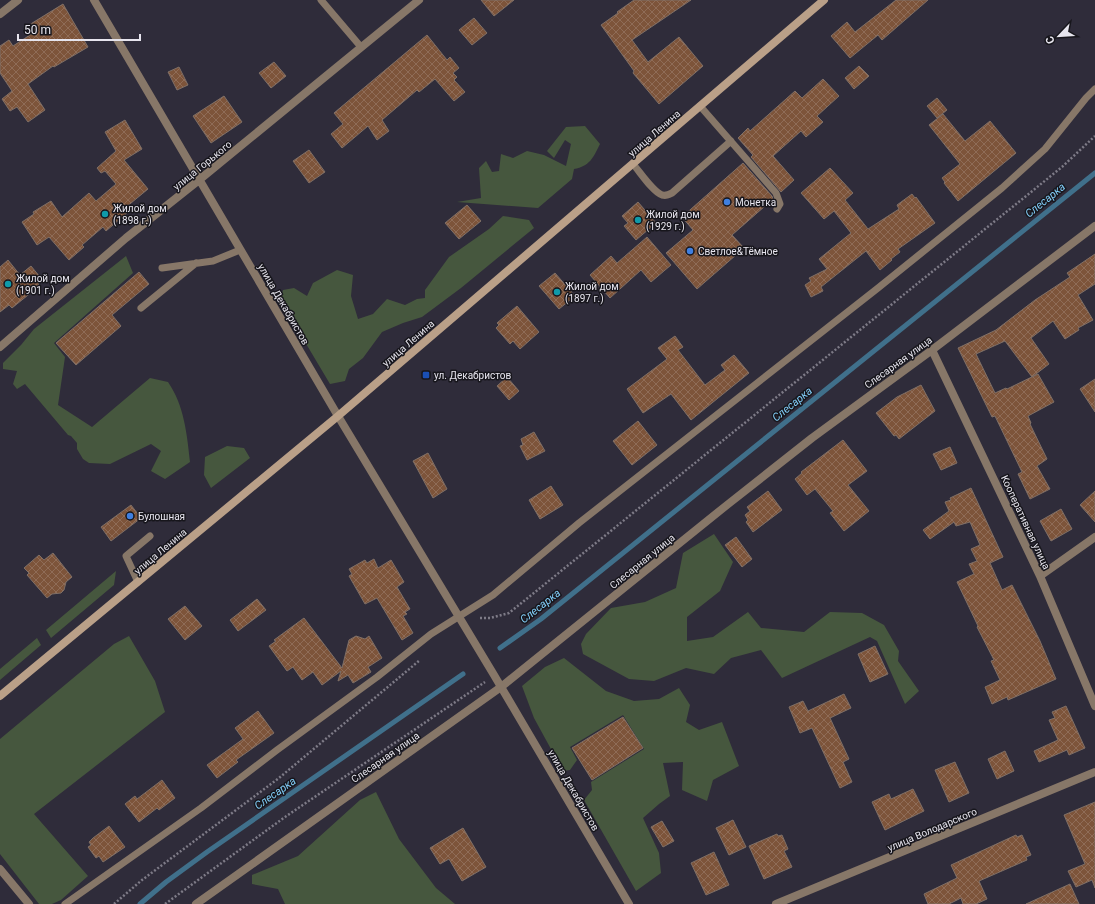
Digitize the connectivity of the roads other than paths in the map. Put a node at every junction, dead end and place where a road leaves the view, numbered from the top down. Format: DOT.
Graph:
graph roads {
  1 [pos="18,0"];
  2 [pos="94,0"];
  3 [pos="320,0"];
  4 [pos="419,0"];
  5 [pos="824,0"];
  6 [pos="0,14"];
  7 [pos="361,47"];
  8 [pos="1095,89"];
  9 [pos="700,106"];
  10 [pos="731,141"];
  11 [pos="633,164"];
  12 [pos="200,180"];
  13 [pos="777,209"];
  14 [pos="1095,226"];
  15 [pos="240,250"];
  16 [pos="197,263"];
  17 [pos="162,268"];
  18 [pos="141,308"];
  19 [pos="0,348"];
  20 [pos="932,350"];
  21 [pos="338,416"];
  22 [pos="150,536"];
  23 [pos="1095,537"];
  24 [pos="1040,576"];
  25 [pos="138,582"];
  26 [pos="459,616"];
  27 [pos="501,687"];
  28 [pos="0,696"];
  29 [pos="1095,706"];
  30 [pos="1095,772"];
  31 [pos="0,869"];
  32 [pos="201,902"];
  33 [pos="29,904"];
  34 [pos="65,904"];
  35 [pos="629,904"];
  36 [pos="776,904"];
  1 -- 6 [label="street"];
  2 -- 12 [label="street, улица Декабристов"];
  3 -- 7 [label="lane"];
  4 -- 7 [label="street, улица Горького"];
  5 -- 9 [label="main road, улица Ленина"];
  7 -- 12 [label="street, улица Горького"];
  8 -- 26 [label="lane"];
  9 -- 10 [label="lane"];
  9 -- 11 [label="main road, улица Ленина"];
  10 -- 11 [label="lane"];
  10 -- 13 [label="lane"];
  11 -- 21 [label="main road, улица Ленина"];
  12 -- 15 [label="street, улица Декабристов"];
  12 -- 19 [label="street, улица Горького"];
  14 -- 20 [label="street, Слесарная улица"];
  15 -- 16 [label="lane"];
  15 -- 21 [label="street, улица Декабристов"];
  16 -- 17 [label="lane"];
  16 -- 18 [label="lane"];
  20 -- 24 [label="street, Кооперативная улица"];
  20 -- 27 [label="street, Слесарная улица"];
  21 -- 25 [label="main road, улица Ленина"];
  21 -- 26 [label="street, улица Декабристов"];
  22 -- 25 [label="lane"];
  23 -- 24 [label="street"];
  24 -- 29 [label="street, Кооперативная улица"];
  25 -- 28 [label="main road, улица Ленина"];
  26 -- 27 [label="street, улица Декабристов"];
  26 -- 34 [label="lane"];
  27 -- 32 [label="street, Слесарная улица"];
  27 -- 35 [label="street, улица Декабристов"];
  30 -- 36 [label="street, улица Володарского"];
  31 -- 33 [label="street"];
}
